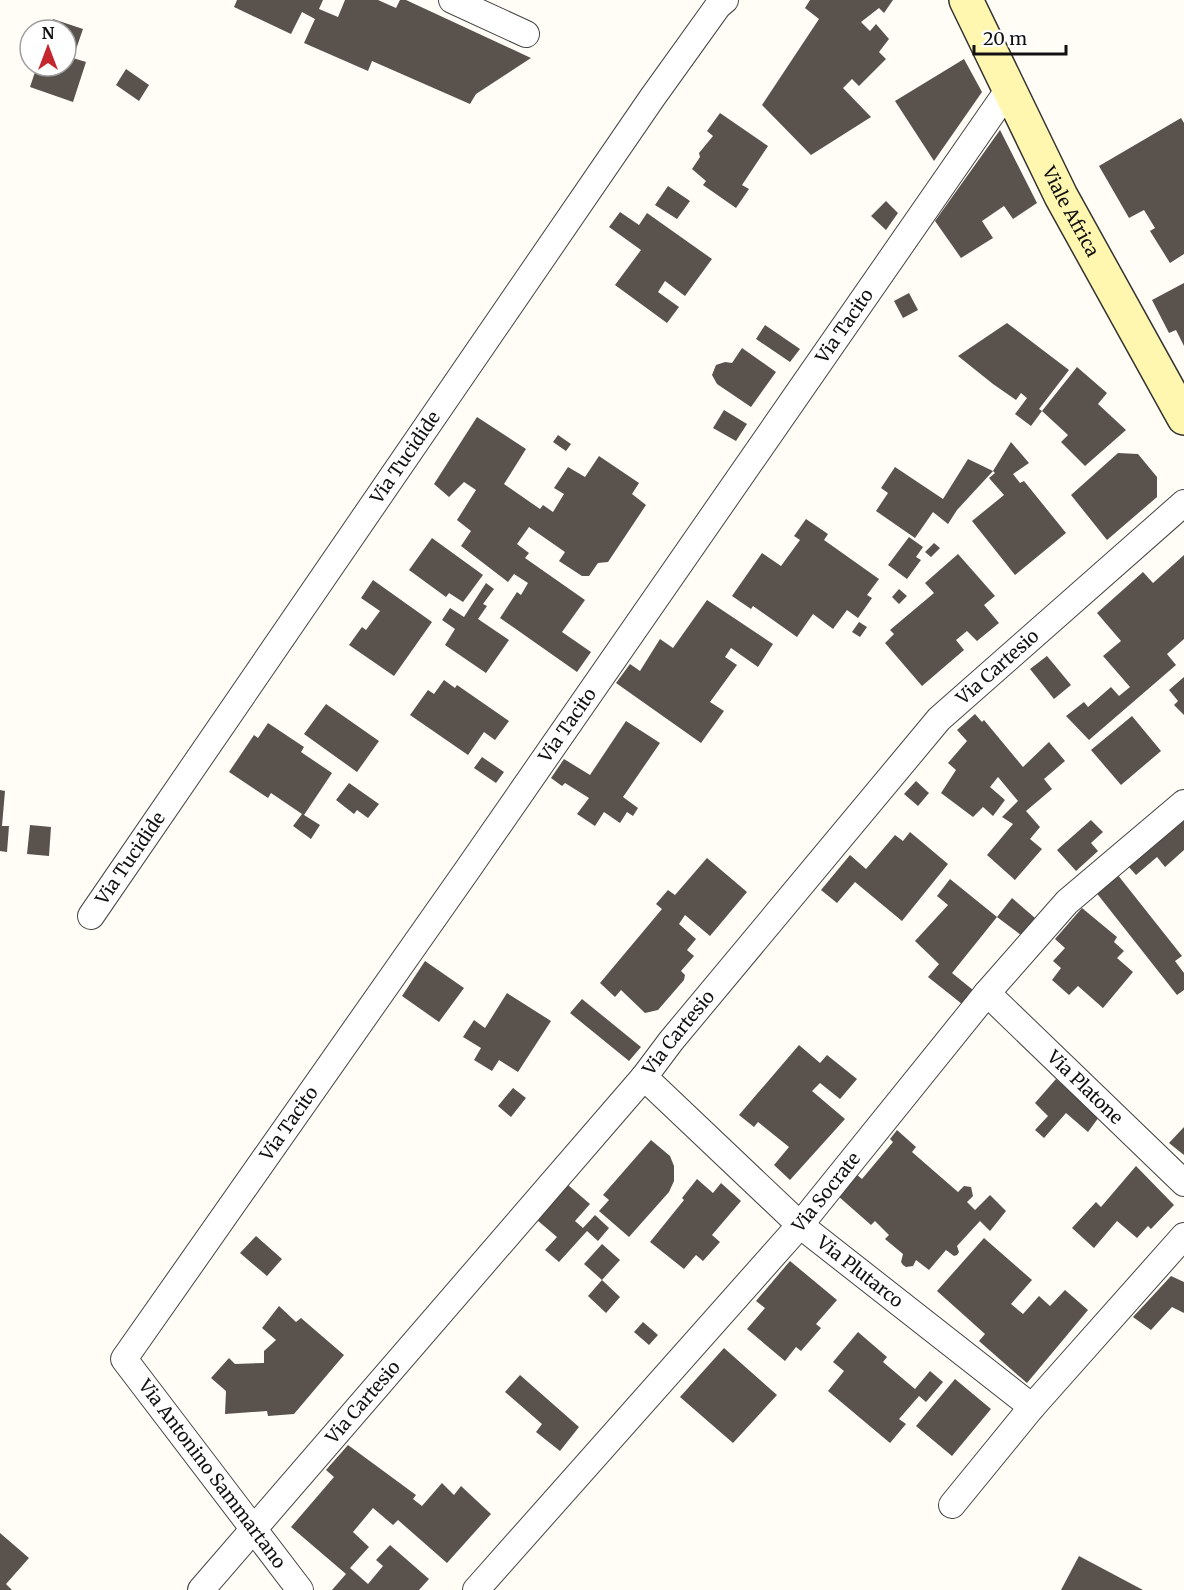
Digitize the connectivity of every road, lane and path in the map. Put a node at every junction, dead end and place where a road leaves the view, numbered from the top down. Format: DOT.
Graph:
graph roads {
  1 [pos="452,0"];
  2 [pos="725,0"];
  3 [pos="966,0"];
  4 [pos="526,34"];
  5 [pos="1009,89"];
  6 [pos="1184,418"];
  7 [pos="1184,502"];
  8 [pos="1184,803"];
  9 [pos="91,916"];
  10 [pos="987,993"];
  11 [pos="644,1077"];
  12 [pos="1184,1183"];
  13 [pos="800,1225"];
  14 [pos="1184,1236"];
  15 [pos="124,1359"];
  16 [pos="1032,1407"];
  17 [pos="952,1505"];
  18 [pos="255,1529"];
  19 [pos="201,1590"];
  20 [pos="300,1590"];
  21 [pos="476,1590"];
  1 -- 4 [label="street"];
  2 -- 9 [label="street, Via Tucidide"];
  3 -- 5 [label="main road, Viale Africa"];
  5 -- 6 [label="main road, Viale Africa"];
  5 -- 15 [label="street, Via Tacito"];
  7 -- 11 [label="street, Via Cartesio"];
  8 -- 10 [label="street, Via Socrate"];
  10 -- 12 [label="street, Via Platone"];
  10 -- 13 [label="street, Via Socrate"];
  11 -- 13 [label="street, Via Plutarco"];
  11 -- 18 [label="street, Via Cartesio"];
  13 -- 16 [label="street, Via Plutarco"];
  13 -- 21 [label="street, Via Socrate"];
  14 -- 16 [label="street"];
  15 -- 18 [label="street, Via Antonino Sammartano"];
  16 -- 17 [label="street"];
  18 -- 19 [label="street, Via Cartesio"];
  18 -- 20 [label="street, Via Antonino Sammartano"];
}
